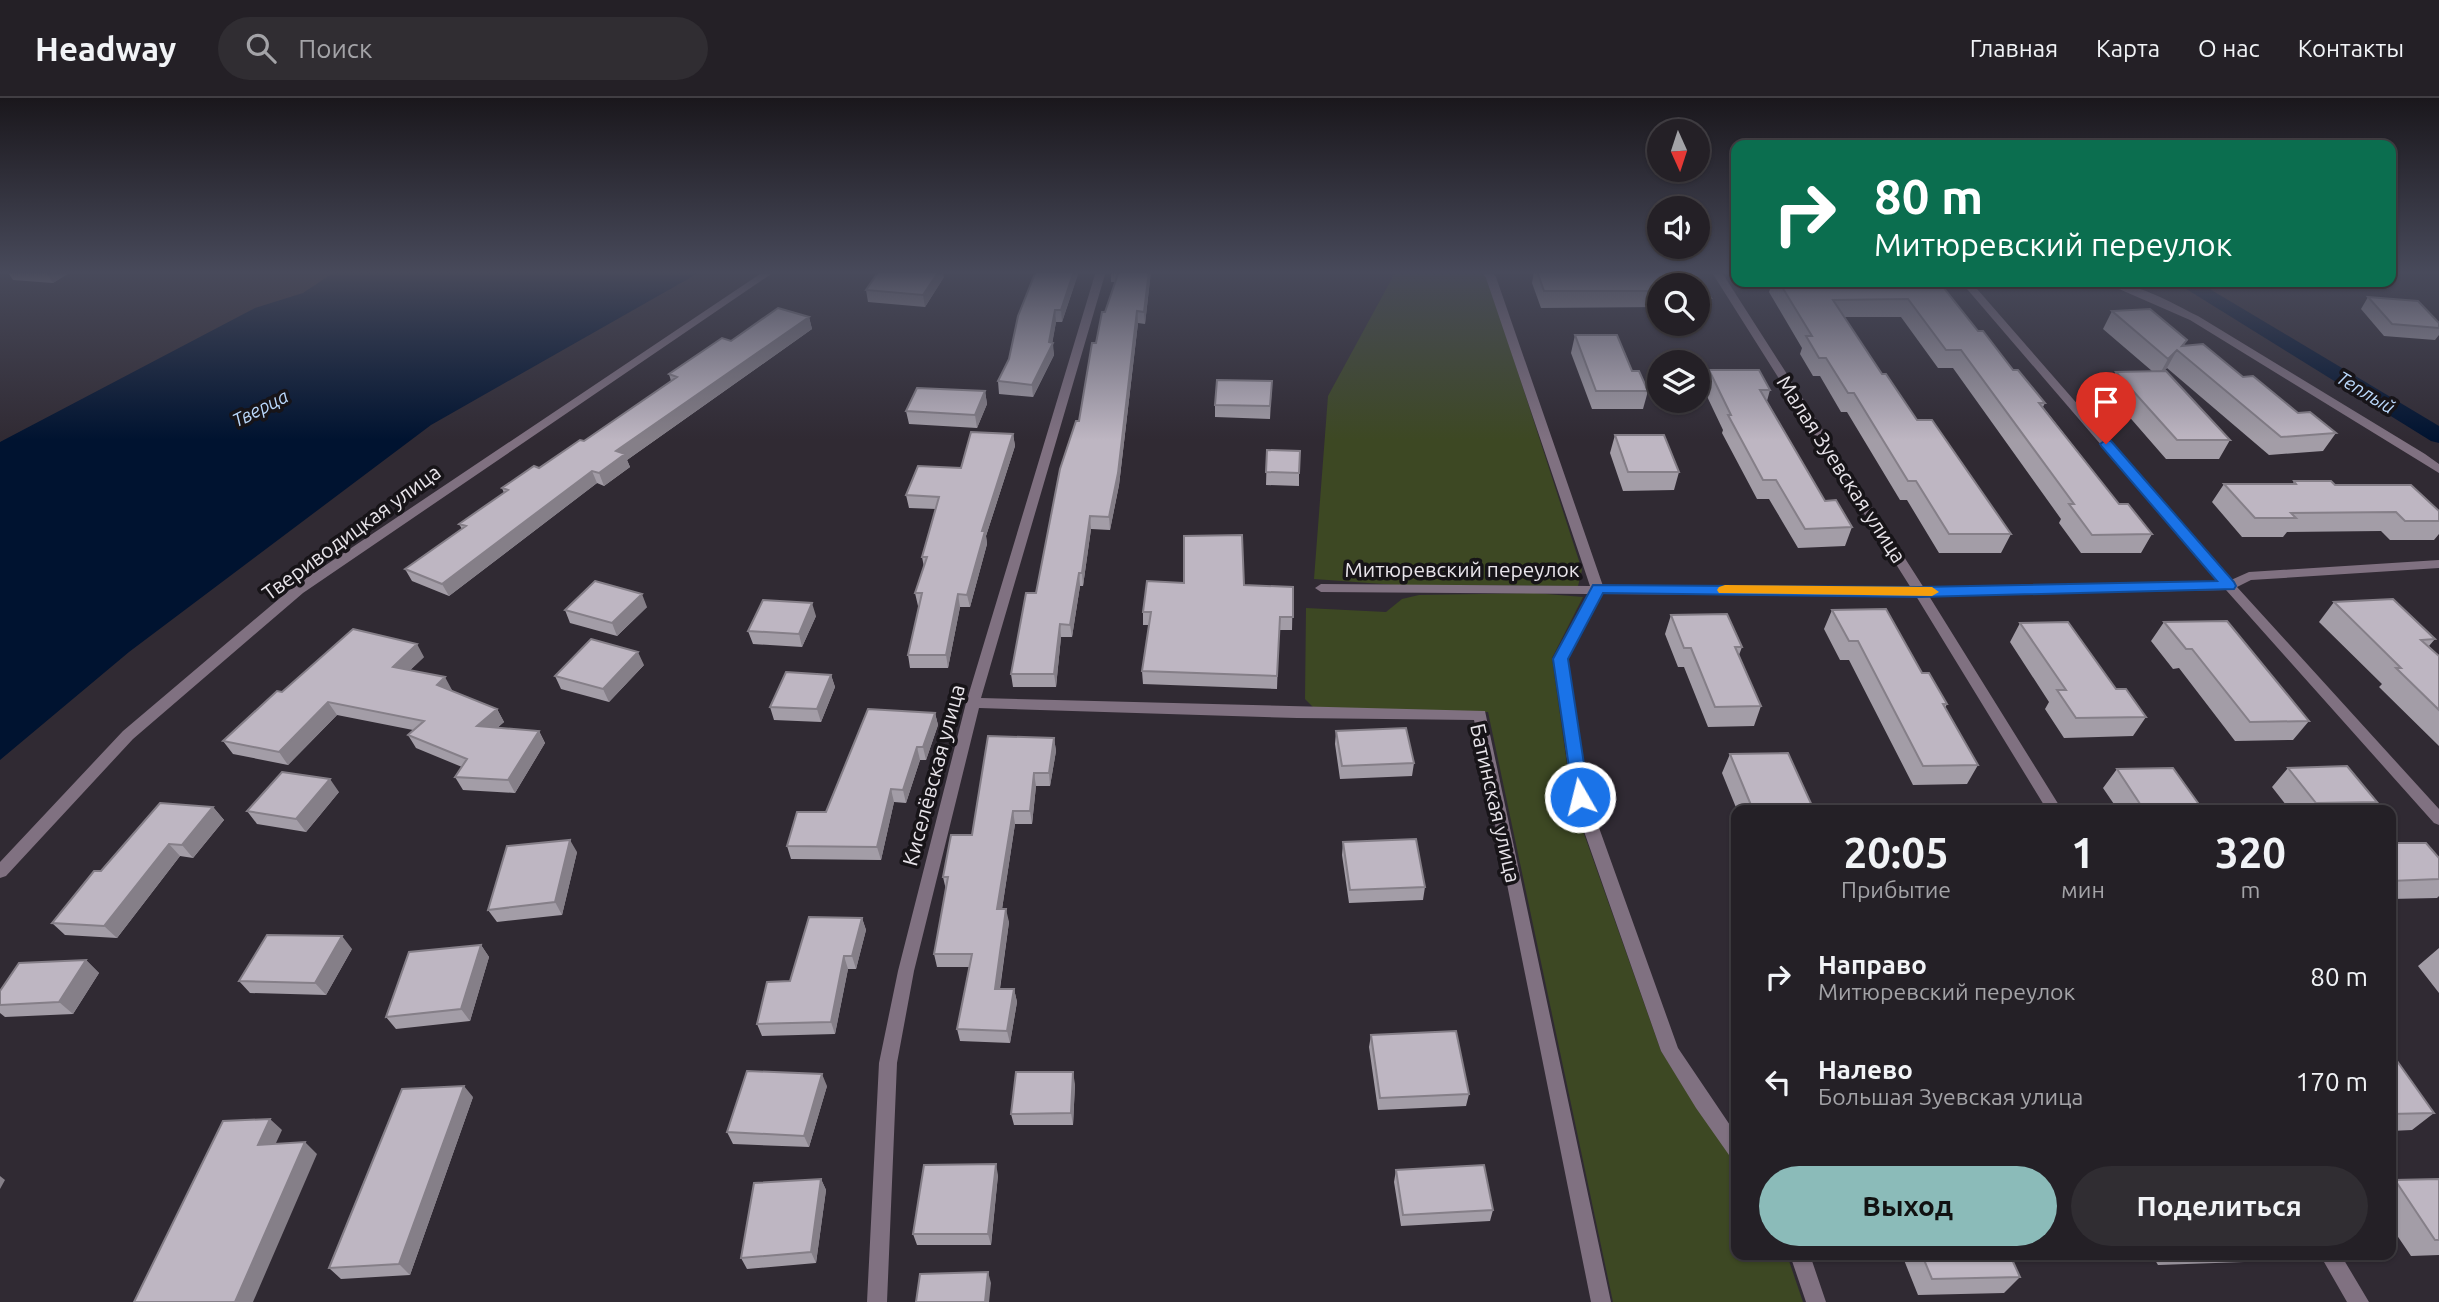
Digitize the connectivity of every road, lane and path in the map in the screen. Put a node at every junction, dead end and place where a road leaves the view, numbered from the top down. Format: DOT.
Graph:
graph roads {
  1 [pos="687,327"];
  2 [pos="1084,327"];
  3 [pos="1508,327"];
  4 [pos="1752,327"];
  5 [pos="2005,327"];
  6 [pos="2209,327"];
  7 [pos="2439,453"];
  8 [pos="2421,456"];
  9 [pos="2439,470"];
  10 [pos="2439,564"];
  11 [pos="2229,586"];
  12 [pos="1321,588"];
  13 [pos="1598,589"];
  14 [pos="1920,592"];
  15 [pos="973,703"];
  16 [pos="2052,805"];
  17 [pos="2439,819"];
  18 [pos="0,872"];
  19 [pos="1731,1142"];
  20 [pos="1802,1260"];
  21 [pos="2333,1260"];
  22 [pos="877,1302"];
  23 [pos="1601,1302"];
  24 [pos="1816,1302"];
  25 [pos="2359,1302"];
  1 -- 18 [label="street, Твериводицкая улица"];
  2 -- 15 [label="street, Киселёвская улица"];
  3 -- 13 [label="street"];
  4 -- 14 [label="street, Малая Зуевская улица"];
  5 -- 11 [label="street"];
  6 -- 8 [label="street"];
  7 -- 8 [label="street"];
  8 -- 9 [label="street"];
  10 -- 11 [label="street, Митюревский переулок"];
  11 -- 14 [label="street, Митюревский переулок"];
  11 -- 17 [label="street"];
  12 -- 13 [label="street, Митюревский переулок"];
  13 -- 14 [label="street, Митюревский переулок"];
  13 -- 19 [label="street"];
  14 -- 16 [label="street, Малая Зуевская улица"];
  15 -- 22 [label="street, Киселёвская улица"];
  15 -- 23 [label="street, Батинская улица"];
  20 -- 24 [label="street"];
  21 -- 25 [label="street"];
}
